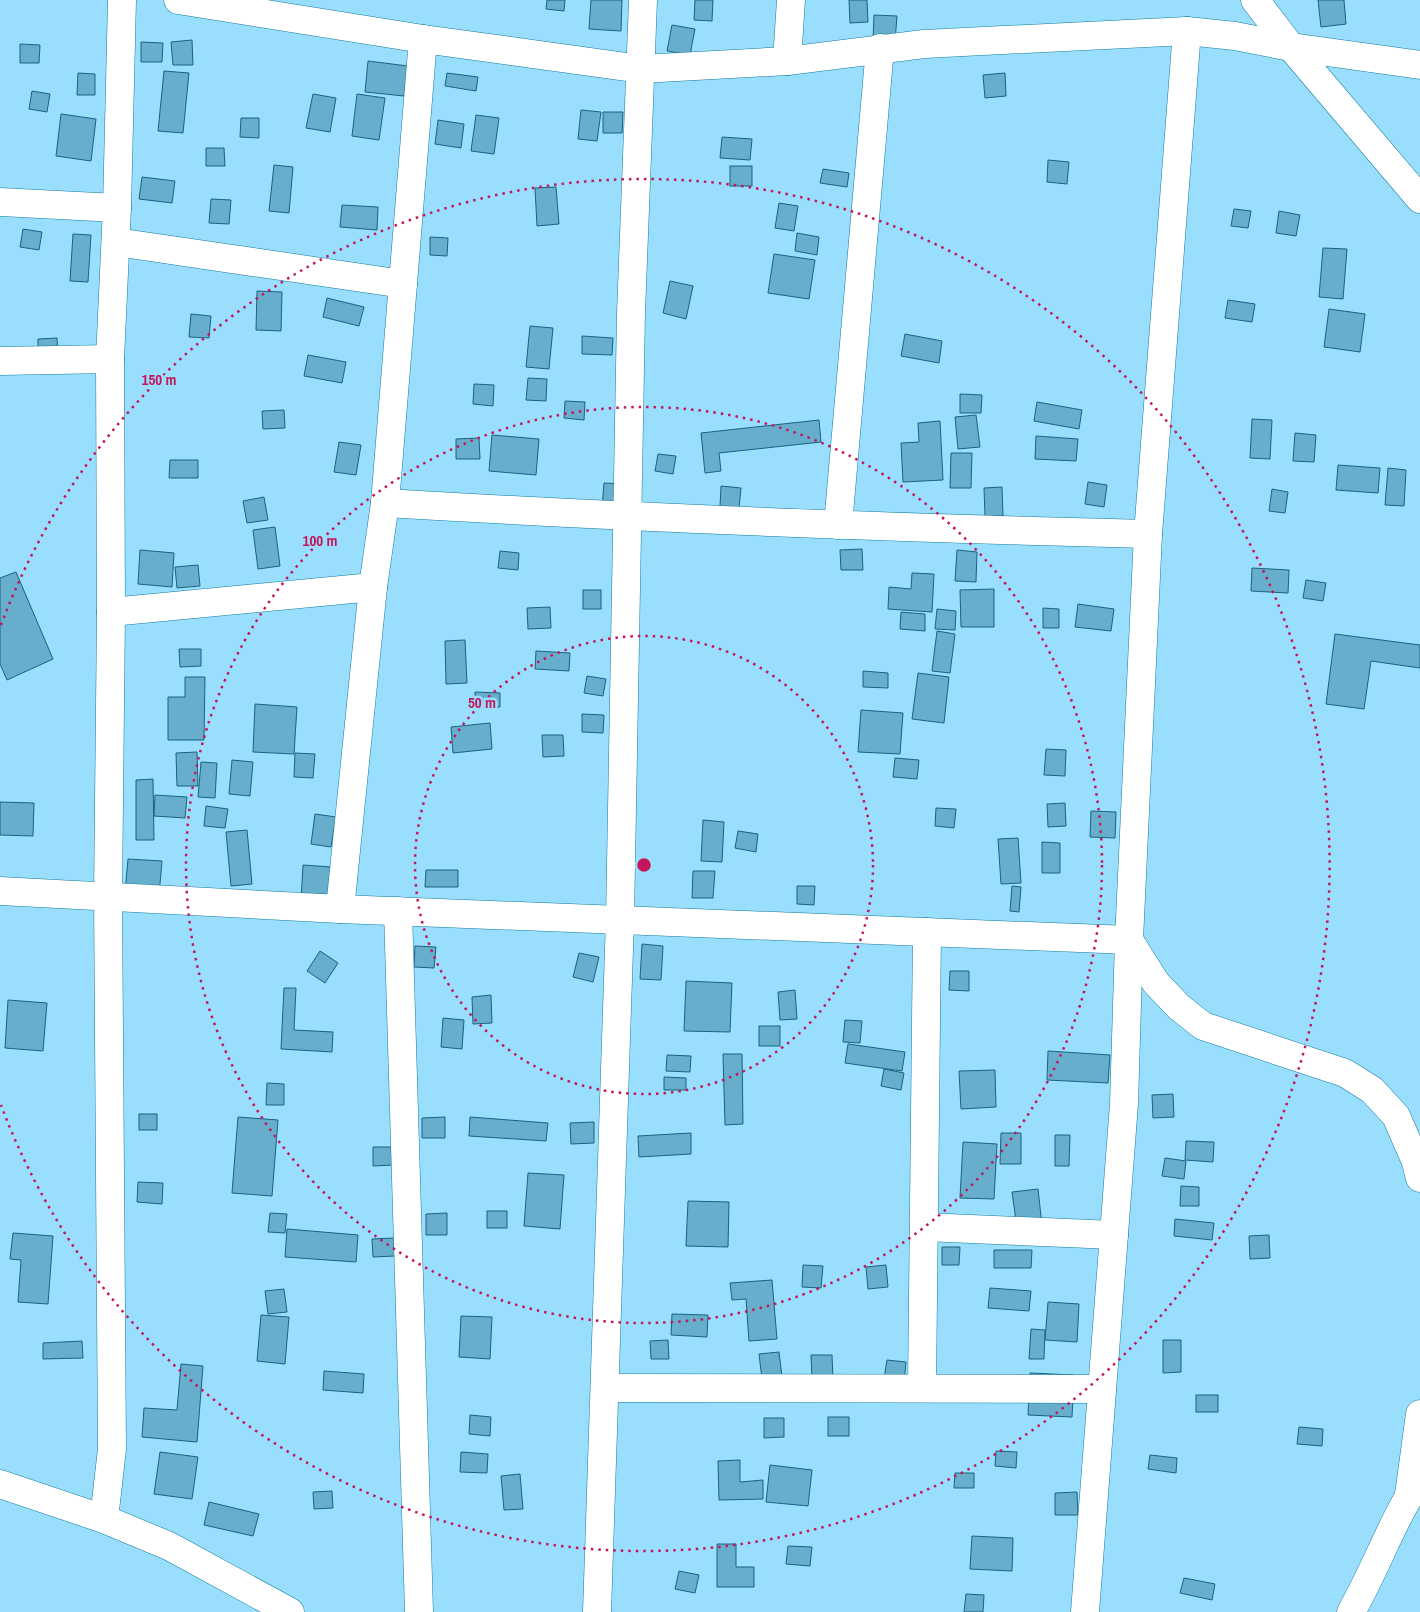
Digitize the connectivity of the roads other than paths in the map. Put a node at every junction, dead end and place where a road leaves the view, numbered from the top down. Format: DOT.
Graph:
graph roads {
  1 [pos="122,0"];
  2 [pos="178,0"];
  3 [pos="643,0"];
  4 [pos="791,0"];
  5 [pos="1255,0"];
  6 [pos="1187,31"];
  7 [pos="423,39"];
  8 [pos="1291,47"];
  9 [pos="880,48"];
  10 [pos="788,62"];
  11 [pos="1420,65"];
  12 [pos="640,69"];
  13 [pos="1420,199"];
  14 [pos="0,202"];
  15 [pos="117,208"];
  16 [pos="116,242"];
  17 [pos="403,284"];
  18 [pos="110,359"];
  19 [pos="0,361"];
  20 [pos="385,503"];
  21 [pos="628,516"];
  22 [pos="838,525"];
  23 [pos="1148,534"];
  24 [pos="373,587"];
  25 [pos="111,612"];
  26 [pos="0,891"];
  27 [pos="108,897"];
  28 [pos="340,909"];
  29 [pos="398,911"];
  30 [pos="620,919"];
  31 [pos="927,932"];
  32 [pos="1129,940"];
  33 [pos="1420,1178"];
  34 [pos="924,1226"];
  35 [pos="1114,1235"];
  36 [pos="605,1388"];
  37 [pos="922,1388"];
  38 [pos="1102,1389"];
  39 [pos="1420,1414"];
  40 [pos="0,1484"];
  41 [pos="1415,1487"];
  42 [pos="104,1519"];
  43 [pos="281,1610"];
  44 [pos="419,1612"];
  45 [pos="597,1612"];
  46 [pos="1085,1612"];
  47 [pos="1350,1612"];
  1 -- 15 [label="street"];
  2 -- 7 [label="street"];
  3 -- 12 [label="street"];
  4 -- 10 [label="street"];
  5 -- 8 [label="street"];
  6 -- 8 [label="street"];
  6 -- 9 [label="street"];
  6 -- 23 [label="street"];
  7 -- 12 [label="street"];
  7 -- 17 [label="street"];
  8 -- 11 [label="street"];
  8 -- 13 [label="street"];
  9 -- 10 [label="street"];
  9 -- 22 [label="street"];
  10 -- 12 [label="street"];
  12 -- 21 [label="street"];
  14 -- 15 [label="street"];
  15 -- 16 [label="street"];
  16 -- 17 [label="street"];
  16 -- 18 [label="street"];
  17 -- 20 [label="street"];
  18 -- 19 [label="street"];
  18 -- 25 [label="street"];
  20 -- 21 [label="street"];
  20 -- 24 [label="street"];
  21 -- 22 [label="street"];
  21 -- 30 [label="street"];
  22 -- 23 [label="street"];
  23 -- 32 [label="street"];
  24 -- 25 [label="street"];
  24 -- 28 [label="street"];
  25 -- 27 [label="street"];
  26 -- 27 [label="street"];
  27 -- 28 [label="street"];
  27 -- 42 [label="street"];
  28 -- 29 [label="street"];
  29 -- 30 [label="street"];
  29 -- 44 [label="street"];
  30 -- 31 [label="street"];
  30 -- 36 [label="street"];
  31 -- 32 [label="street"];
  31 -- 34 [label="street"];
  32 -- 33 [label="street"];
  32 -- 35 [label="street"];
  34 -- 35 [label="street"];
  34 -- 37 [label="street"];
  35 -- 38 [label="street"];
  36 -- 37 [label="street"];
  36 -- 45 [label="street"];
  37 -- 38 [label="street"];
  38 -- 46 [label="street"];
  39 -- 41 [label="street"];
  40 -- 42 [label="street"];
  41 -- 47 [label="street"];
  42 -- 43 [label="street"];
}
